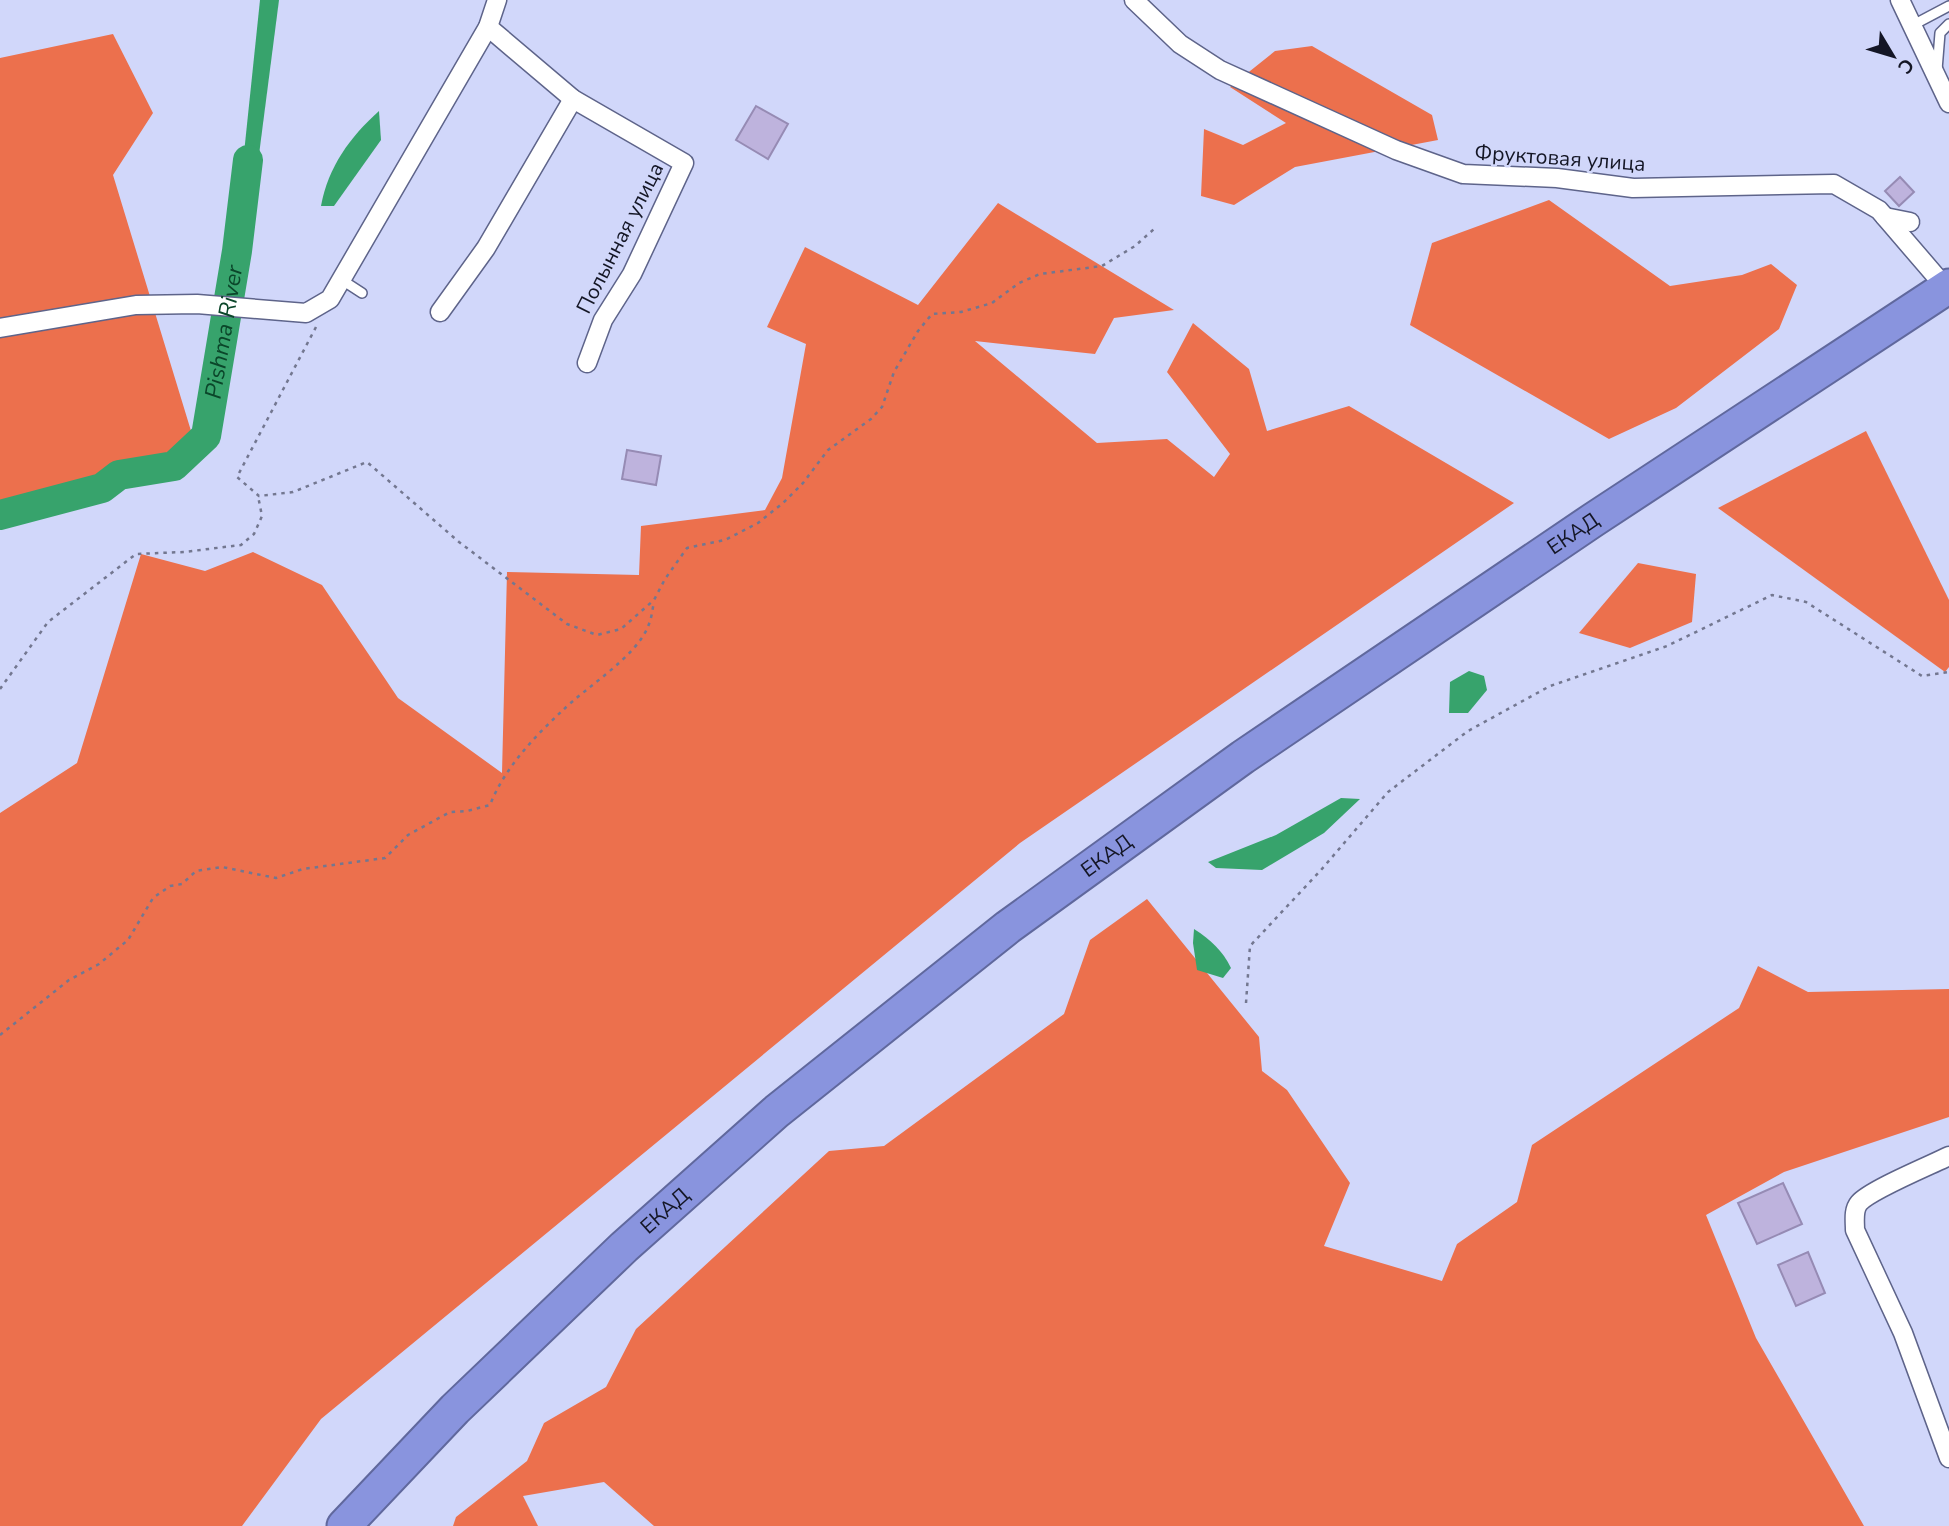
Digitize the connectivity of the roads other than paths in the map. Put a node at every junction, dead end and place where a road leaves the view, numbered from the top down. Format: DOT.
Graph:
graph roads {
  1 [pos="497,0"];
  2 [pos="1134,0"];
  3 [pos="1900,0"];
  4 [pos="1949,6"];
  5 [pos="1949,24"];
  6 [pos="1913,25"];
  7 [pos="488,27"];
  8 [pos="1936,75"];
  9 [pos="573,99"];
  10 [pos="1949,103"];
  11 [pos="1885,217"];
  12 [pos="1910,222"];
  13 [pos="342,280"];
  14 [pos="1948,287"];
  15 [pos="362,293"];
  16 [pos="440,312"];
  17 [pos="0,328"];
  18 [pos="587,363"];
  19 [pos="1949,1156"];
  20 [pos="1949,1458"];
  21 [pos="344,1526"];
  1 -- 7 [label="street"];
  2 -- 11 [label="street, Фруктовая улица"];
  3 -- 6 [label="street"];
  4 -- 6 [label="lane"];
  5 -- 8 [label="lane"];
  6 -- 8 [label="street"];
  7 -- 9 [label="street, Полынная улица"];
  7 -- 13 [label="street"];
  8 -- 10 [label="street"];
  9 -- 16 [label="street"];
  9 -- 18 [label="street, Полынная улица"];
  11 -- 12 [label="street"];
  11 -- 14 [label="street, Фруктовая улица"];
  13 -- 15 [label="lane"];
  13 -- 17 [label="street"];
  14 -- 21 [label="highway, ЕКАД"];
  19 -- 20 [label="street"];
}
